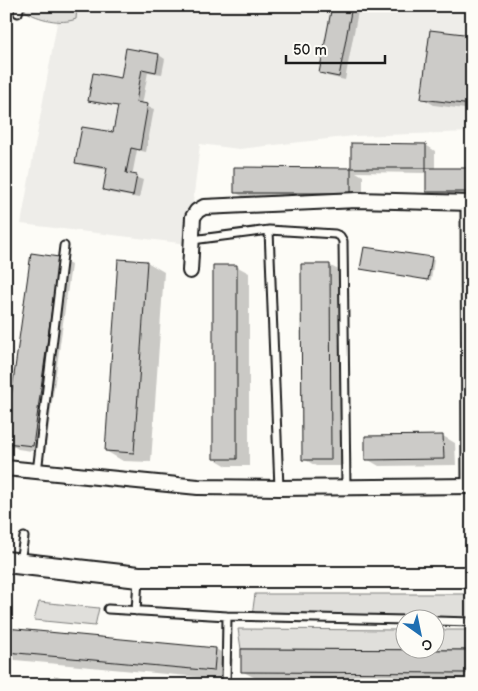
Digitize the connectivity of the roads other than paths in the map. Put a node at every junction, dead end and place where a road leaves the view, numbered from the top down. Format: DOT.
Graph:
graph roads {
  1 [pos="468,203"];
  2 [pos="269,230"];
  3 [pos="192,240"];
  4 [pos="64,246"];
  5 [pos="190,271"];
  6 [pos="6,468"];
  7 [pos="36,472"];
  8 [pos="469,486"];
  9 [pos="346,487"];
  10 [pos="279,488"];
  11 [pos="24,537"];
  12 [pos="13,563"];
  13 [pos="139,577"];
  14 [pos="472,577"];
  15 [pos="108,609"];
  16 [pos="136,612"];
  17 [pos="227,616"];
  18 [pos="396,620"];
  19 [pos="446,621"];
  20 [pos="472,622"];
  21 [pos="49,685"];
  22 [pos="75,685"];
  23 [pos="226,685"];
  1 -- 3 [label="street"];
  1 -- 8 [label="lane"];
  2 -- 3 [label="lane"];
  2 -- 9 [label="lane"];
  2 -- 10 [label="lane"];
  3 -- 5 [label="street"];
  4 -- 7 [label="lane"];
  6 -- 7 [label="street"];
  7 -- 10 [label="street"];
  8 -- 9 [label="street"];
  9 -- 10 [label="street"];
  11 -- 12 [label="lane"];
  12 -- 13 [label="main road"];
  13 -- 14 [label="main road"];
  13 -- 16 [label="lane"];
  15 -- 16 [label="lane"];
  16 -- 17 [label="lane"];
  17 -- 18 [label="lane"];
  17 -- 23 [label="lane"];
  19 -- 20 [label="lane"];
  21 -- 22 [label="lane"];
}
